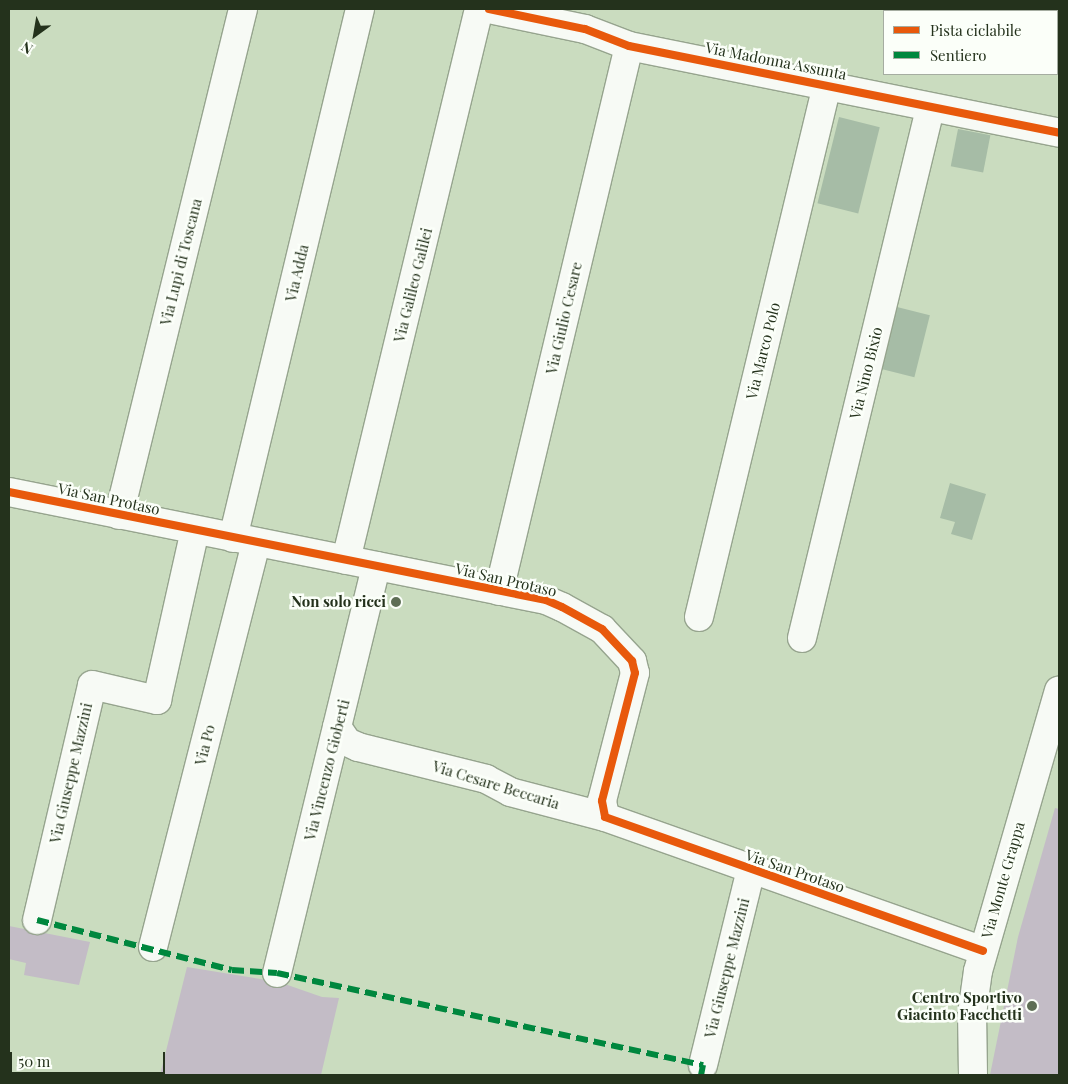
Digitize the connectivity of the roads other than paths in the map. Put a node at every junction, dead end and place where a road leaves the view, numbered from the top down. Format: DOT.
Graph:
graph roads {
  1 [pos="243,9"];
  2 [pos="360,9"];
  3 [pos="479,9"];
  4 [pos="489,9"];
  5 [pos="540,14"];
  6 [pos="629,46"];
  7 [pos="827,85"];
  8 [pos="930,109"];
  9 [pos="1059,133"];
  10 [pos="9,492"];
  11 [pos="120,515"];
  12 [pos="196,530"];
  13 [pos="244,540"];
  14 [pos="346,560"];
  15 [pos="376,566"];
  16 [pos="500,591"];
  17 [pos="699,617"];
  18 [pos="802,638"];
  19 [pos="1059,690"];
  20 [pos="338,727"];
  21 [pos="605,817"];
  22 [pos="751,870"];
  23 [pos="36,920"];
  24 [pos="153,948"];
  25 [pos="983,951"];
  26 [pos="277,973"];
  27 [pos="703,1065"];
  28 [pos="973,1075"];
  1 -- 11 [label="street, Via Lupi di Toscana"];
  2 -- 13 [label="street, Via Adda"];
  3 -- 14 [label="street, Via Galileo Galilei"];
  4 -- 5 [label="street, Via Madonna Assunta"];
  5 -- 6 [label="street, Via Madonna Assunta"];
  6 -- 7 [label="street, Via Madonna Assunta"];
  6 -- 16 [label="street, Via Giulio Cesare"];
  7 -- 8 [label="street, Via Madonna Assunta"];
  7 -- 17 [label="street, Via Marco Polo"];
  8 -- 9 [label="street, Via Madonna Assunta"];
  8 -- 18 [label="street, Via Nino Bixio"];
  10 -- 11 [label="street, Via San Protaso"];
  11 -- 12 [label="street, Via San Protaso"];
  12 -- 13 [label="street, Via San Protaso"];
  12 -- 23 [label="street, Via Giuseppe Mazzini"];
  13 -- 14 [label="street, Via San Protaso"];
  13 -- 24 [label="street, Via Po"];
  14 -- 15 [label="street, Via San Protaso"];
  15 -- 16 [label="street, Via San Protaso"];
  15 -- 20 [label="street, Via Vincenzo Gioberti"];
  16 -- 21 [label="street, Via San Protaso"];
  19 -- 25 [label="street, Via Monte Grappa"];
  20 -- 21 [label="street, Via Cesare Beccaria"];
  20 -- 26 [label="street, Via Vincenzo Gioberti"];
  21 -- 22 [label="street, Via San Protaso"];
  22 -- 25 [label="street, Via San Protaso"];
  22 -- 27 [label="street, Via Giuseppe Mazzini"];
  25 -- 28 [label="street, Via Monte Grappa"];
}
